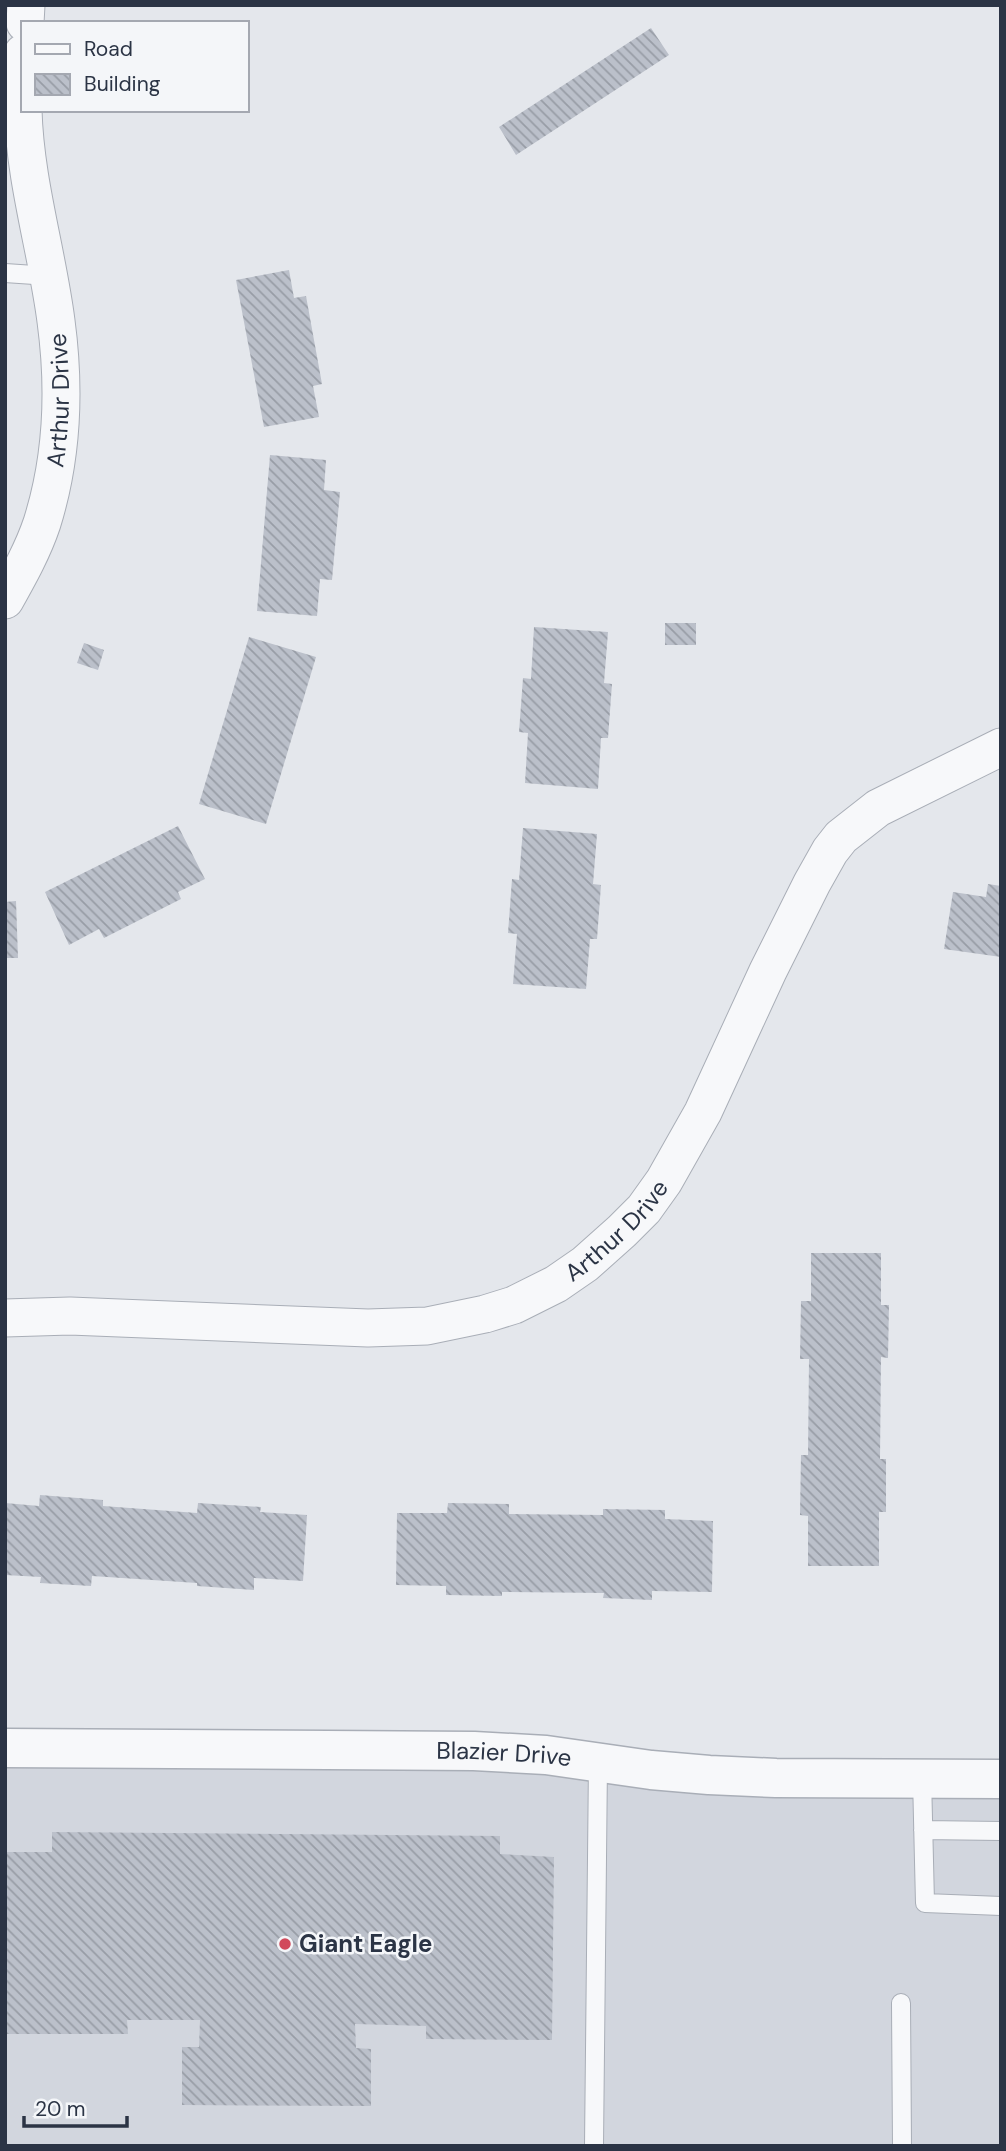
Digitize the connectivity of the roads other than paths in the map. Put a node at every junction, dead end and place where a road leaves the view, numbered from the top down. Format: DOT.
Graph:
graph roads {
  1 [pos="23,112"];
  2 [pos="5,273"];
  3 [pos="48,276"];
  4 [pos="5,600"];
  5 [pos="1001,747"];
  6 [pos="5,1318"];
  7 [pos="5,1748"];
  8 [pos="598,1762"];
  9 [pos="922,1777"];
  10 [pos="1001,1779"];
  11 [pos="923,1830"];
  12 [pos="1001,1831"];
  13 [pos="1001,1906"];
  14 [pos="901,2003"];
  15 [pos="594,2146"];
  16 [pos="902,2146"];
  1 -- 3 [label="street, Arthur Drive"];
  2 -- 3 [label="lane"];
  3 -- 4 [label="street, Arthur Drive"];
  5 -- 6 [label="street, Arthur Drive"];
  7 -- 8 [label="street, Blazier Drive"];
  8 -- 9 [label="street, Blazier Drive"];
  8 -- 15 [label="lane"];
  9 -- 10 [label="street, Blazier Drive"];
  9 -- 11 [label="lane"];
  11 -- 12 [label="lane"];
  11 -- 13 [label="lane"];
  14 -- 16 [label="lane"];
}
